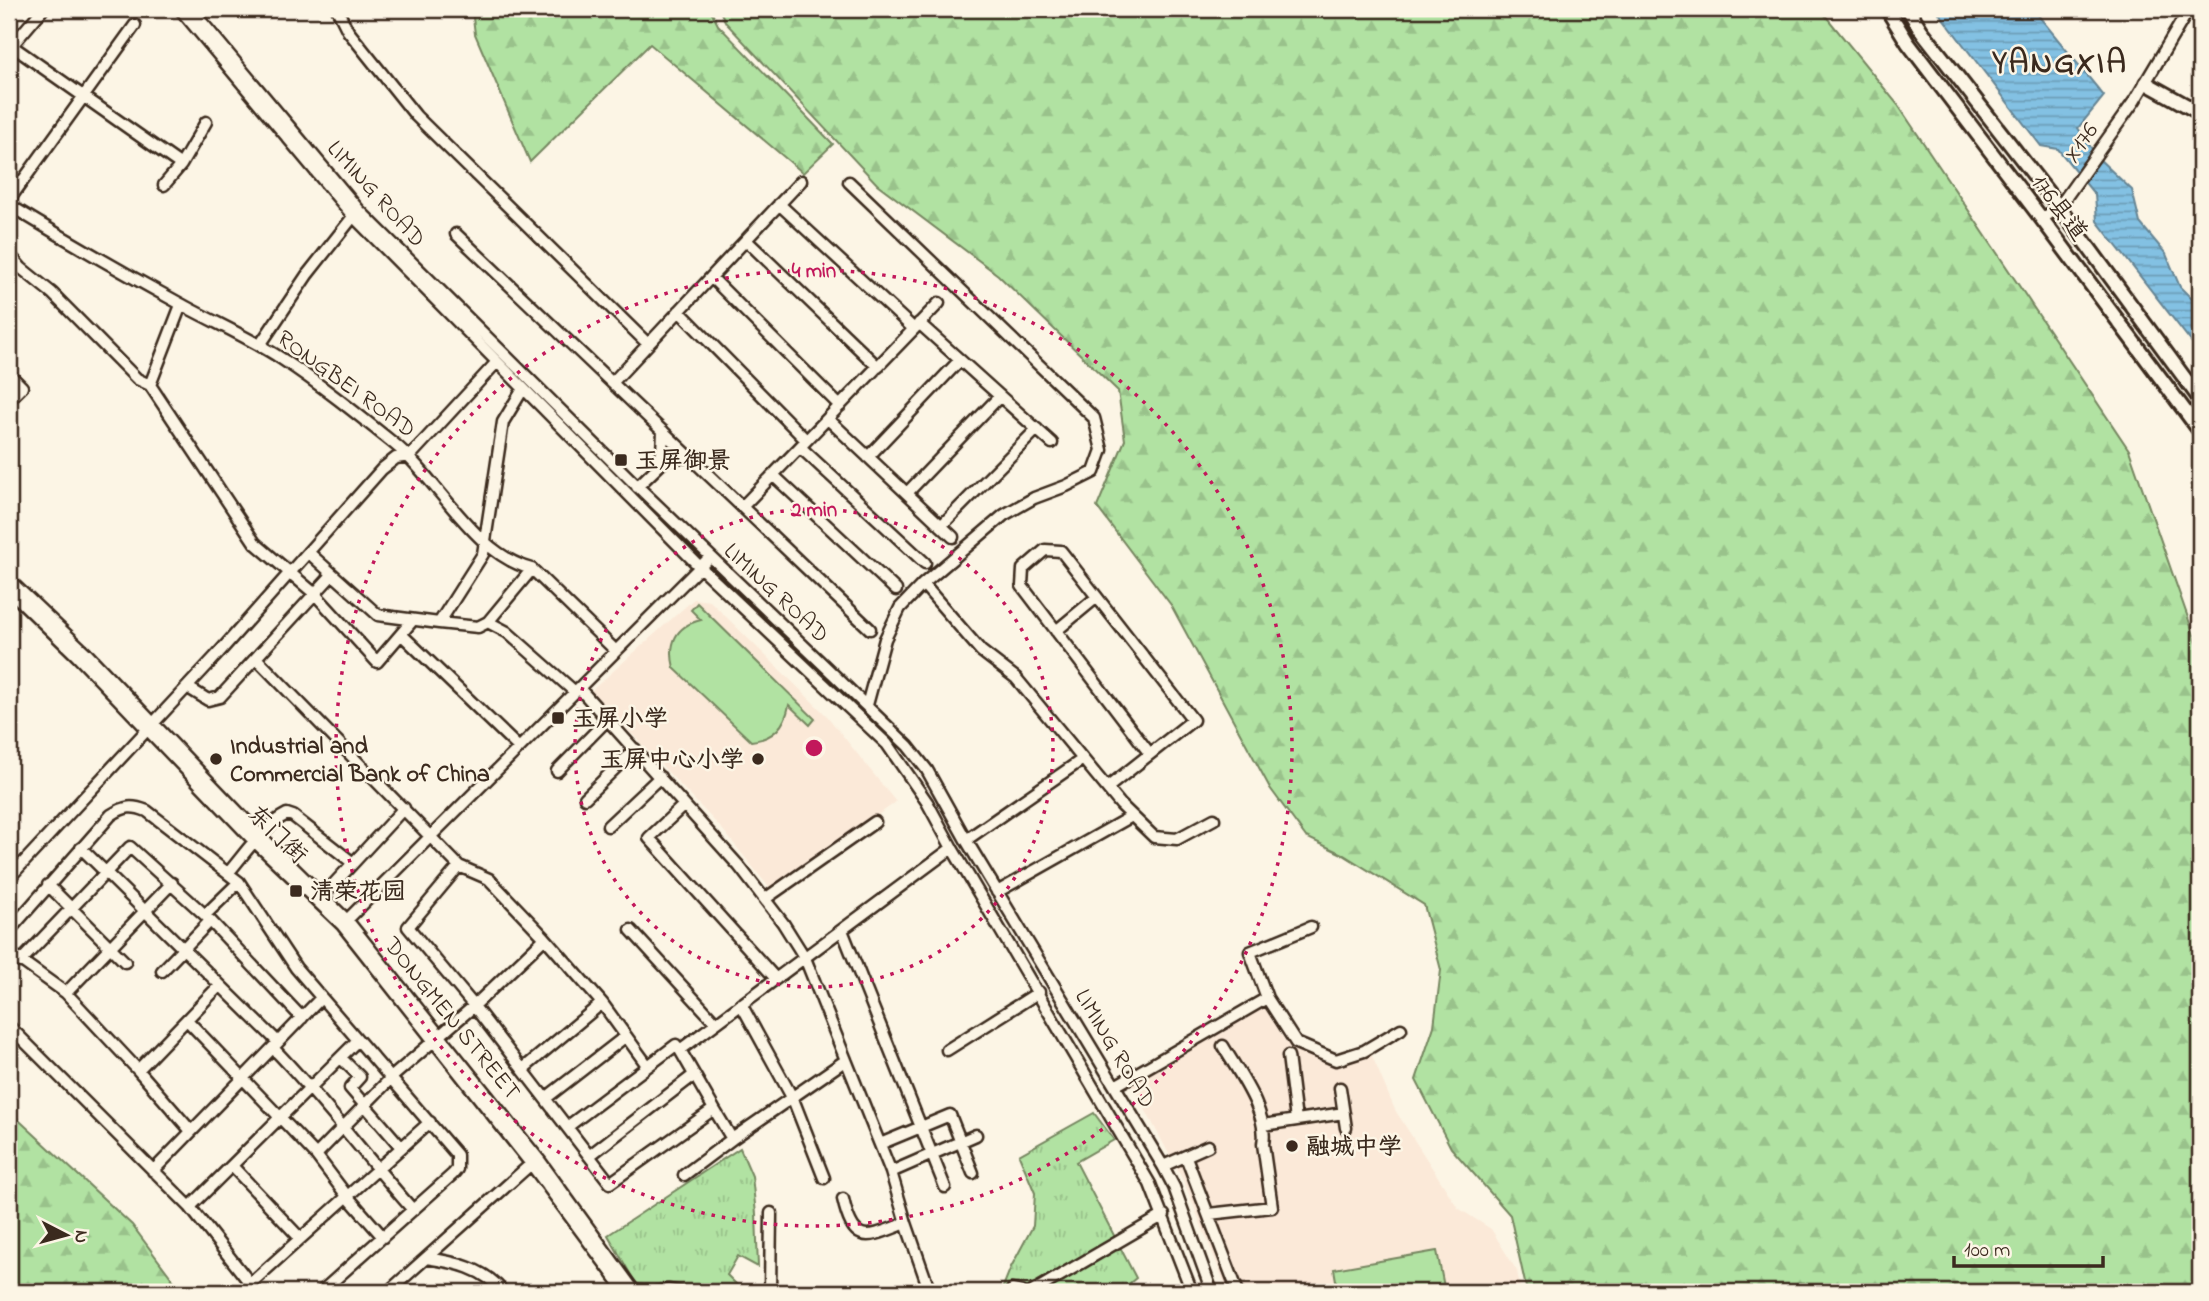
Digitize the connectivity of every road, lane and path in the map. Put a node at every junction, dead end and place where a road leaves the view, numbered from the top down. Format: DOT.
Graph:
graph roads {
  1 [pos="43,9"];
  2 [pos="180,9"];
  3 [pos="191,9"];
  4 [pos="337,9"];
  5 [pos="1887,9"];
  6 [pos="1908,9"];
  7 [pos="2189,9"];
  8 [pos="135,25"];
  9 [pos="10,48"];
  10 [pos="2146,83"];
  11 [pos="83,97"];
  12 [pos="2200,113"];
  13 [pos="206,122"];
  14 [pos="181,165"];
  15 [pos="801,181"];
  16 [pos="849,182"];
  17 [pos="164,185"];
  18 [pos="9,203"];
  19 [pos="779,204"];
  20 [pos="2059,207"];
  21 [pos="356,213"];
  22 [pos="2042,219"];
  23 [pos="456,234"];
  24 [pos="746,240"];
  25 [pos="9,254"];
  26 [pos="711,277"];
  27 [pos="939,303"];
  28 [pos="181,305"];
  29 [pos="679,310"];
  30 [pos="916,326"];
  31 [pos="648,344"];
  32 [pos="260,345"];
  33 [pos="960,360"];
  34 [pos="496,363"];
  35 [pos="878,367"];
  36 [pos="9,373"];
  37 [pos="612,383"];
  38 [pos="150,385"];
  39 [pos="523,389"];
  40 [pos="1000,396"];
  41 [pos="2200,399"];
  42 [pos="9,400"];
  43 [pos="840,405"];
  44 [pos="828,419"];
  45 [pos="1037,429"];
  46 [pos="663,431"];
  47 [pos="2200,431"];
  48 [pos="1052,443"];
  49 [pos="803,444"];
  50 [pos="410,456"];
  51 [pos="689,457"];
  52 [pos="868,457"];
  53 [pos="773,475"];
  54 [pos="635,484"];
  55 [pos="906,494"];
  56 [pos="742,507"];
  57 [pos="941,526"];
  58 [pos="953,537"];
  59 [pos="486,542"];
  60 [pos="308,552"];
  61 [pos="710,557"];
  62 [pos="925,563"];
  63 [pos="700,567"];
  64 [pos="532,569"];
  65 [pos="291,573"];
  66 [pos="332,575"];
  67 [pos="9,580"];
  68 [pos="923,584"];
  69 [pos="9,590"];
  70 [pos="896,590"];
  71 [pos="315,594"];
  72 [pos="1097,597"];
  73 [pos="413,620"];
  74 [pos="488,622"];
  75 [pos="439,623"];
  76 [pos="870,629"];
  77 [pos="1056,631"];
  78 [pos="401,634"];
  79 [pos="616,651"];
  80 [pos="256,658"];
  81 [pos="187,687"];
  82 [pos="577,690"];
  83 [pos="867,705"];
  84 [pos="607,720"];
  85 [pos="150,725"];
  86 [pos="519,748"];
  87 [pos="635,749"];
  88 [pos="1150,754"];
  89 [pos="1083,759"];
  90 [pos="557,771"];
  91 [pos="660,776"];
  92 [pos="1107,788"];
  93 [pos="585,798"];
  94 [pos="684,805"];
  95 [pos="404,808"];
  96 [pos="1132,816"];
  97 [pos="1214,819"];
  98 [pos="875,822"];
  99 [pos="608,826"];
  100 [pos="431,836"];
  101 [pos="257,839"];
  102 [pos="966,840"];
  103 [pos="81,848"];
  104 [pos="952,848"];
  105 [pos="353,863"];
  106 [pos="459,866"];
  107 [pos="229,872"];
  108 [pos="105,873"];
  109 [pos="9,878"];
  110 [pos="239,882"];
  111 [pos="172,883"];
  112 [pos="48,885"];
  113 [pos="997,892"];
  114 [pos="321,898"];
  115 [pos="765,899"];
  116 [pos="73,908"];
  117 [pos="144,911"];
  118 [pos="208,918"];
  119 [pos="345,922"];
  120 [pos="1311,927"];
  121 [pos="631,930"];
  122 [pos="842,930"];
  123 [pos="9,931"];
  124 [pos="545,938"];
  125 [pos="110,947"];
  126 [pos="183,948"];
  127 [pos="9,952"];
  128 [pos="805,958"];
  129 [pos="20,962"];
  130 [pos="125,962"];
  131 [pos="162,971"];
  132 [pos="776,979"];
  133 [pos="220,985"];
  134 [pos="1039,992"];
  135 [pos="66,993"];
  136 [pos="321,998"];
  137 [pos="1267,998"];
  138 [pos="602,1003"];
  139 [pos="741,1004"];
  140 [pos="474,1006"];
  141 [pos="302,1018"];
  142 [pos="187,1020"];
  143 [pos="716,1023"];
  144 [pos="9,1026"];
  145 [pos="1401,1028"];
  146 [pos="626,1036"];
  147 [pos="437,1037"];
  148 [pos="358,1040"];
  149 [pos="276,1045"];
  150 [pos="1223,1046"];
  151 [pos="680,1050"];
  152 [pos="947,1050"];
  153 [pos="1288,1056"];
  154 [pos="341,1058"];
  155 [pos="846,1060"];
  156 [pos="647,1065"];
  157 [pos="523,1069"];
  158 [pos="138,1070"];
  159 [pos="694,1075"];
  160 [pos="243,1077"];
  161 [pos="392,1077"];
  162 [pos="310,1086"];
  163 [pos="1115,1086"];
  164 [pos="1340,1088"];
  165 [pos="545,1098"];
  166 [pos="365,1105"];
  167 [pos="714,1109"];
  168 [pos="1344,1113"];
  169 [pos="281,1117"];
  170 [pos="1296,1120"];
  171 [pos="430,1122"];
  172 [pos="1263,1125"];
  173 [pos="343,1127"];
  174 [pos="567,1127"];
  175 [pos="922,1127"];
  176 [pos="1346,1128"];
  177 [pos="191,1131"];
  178 [pos="976,1135"];
  179 [pos="732,1139"];
  180 [pos="961,1142"];
  181 [pos="880,1144"];
  182 [pos="1208,1146"];
  183 [pos="401,1147"];
  184 [pos="932,1154"];
  185 [pos="316,1155"];
  186 [pos="589,1156"];
  187 [pos="1186,1157"];
  188 [pos="531,1164"];
  189 [pos="232,1166"];
  190 [pos="1163,1166"];
  191 [pos="377,1169"];
  192 [pos="153,1171"];
  193 [pos="891,1172"];
  194 [pos="973,1173"];
  195 [pos="684,1175"];
  196 [pos="824,1178"];
  197 [pos="945,1186"];
  198 [pos="347,1196"];
  199 [pos="843,1199"];
  200 [pos="190,1207"];
  201 [pos="413,1210"];
  202 [pos="771,1213"];
  203 [pos="1209,1214"];
  204 [pos="1164,1215"];
  205 [pos="906,1223"];
  206 [pos="383,1237"];
  207 [pos="300,1238"];
  208 [pos="426,1258"];
  209 [pos="254,1288"];
  210 [pos="631,1291"];
  211 [pos="321,1292"];
  212 [pos="388,1292"];
  213 [pos="503,1292"];
  214 [pos="647,1292"];
  215 [pos="656,1292"];
  216 [pos="681,1292"];
  217 [pos="770,1292"];
  218 [pos="930,1292"];
  219 [pos="1032,1292"];
  220 [pos="1192,1292"];
  221 [pos="1212,1292"];
  222 [pos="1237,1292"];
  1 -- 9 [label="street"];
  2 -- 21 [label="street, LIMING ROAD"];
  3 -- 21 [label="street, LIMING ROAD"];
  4 -- 31 [label="street"];
  5 -- 22 [label="main road, 176县道"];
  6 -- 20 [label="main road, 176县道 / X176"];
  7 -- 10 [label="street, X176"];
  8 -- 11 [label="street"];
  9 -- 11 [label="street"];
  10 -- 12 [label="main road"];
  10 -- 20 [label="street, X176"];
  11 -- 14 [label="street"];
  11 -- 18 [label="street"];
  13 -- 14 [label="street"];
  14 -- 17 [label="street"];
  15 -- 19 [label="street"];
  16 -- 68 [label="street"];
  18 -- 28 [label="street, RONGBEI ROAD"];
  19 -- 24 [label="street"];
  19 -- 30 [label="street"];
  20 -- 22 [label="street, X176"];
  20 -- 41 [label="main road, 176县道 / X176"];
  21 -- 32 [label="street"];
  21 -- 34 [label="street, LIMING ROAD"];
  21 -- 54 [label="street, LIMING ROAD"];
  22 -- 47 [label="main road, 176县道"];
  23 -- 37 [label="street"];
  24 -- 26 [label="street"];
  24 -- 35 [label="street"];
  25 -- 38 [label="street"];
  26 -- 29 [label="street"];
  26 -- 43 [label="street"];
  27 -- 30 [label="street"];
  28 -- 32 [label="street, RONGBEI ROAD"];
  28 -- 38 [label="street"];
  29 -- 31 [label="street"];
  29 -- 49 [label="street"];
  30 -- 33 [label="street"];
  30 -- 35 [label="street"];
  31 -- 37 [label="street"];
  32 -- 50 [label="street, RONGBEI ROAD"];
  33 -- 40 [label="street"];
  33 -- 52 [label="street"];
  34 -- 39 [label="street, LIMING ROAD"];
  34 -- 50 [label="street"];
  35 -- 43 [label="street"];
  36 -- 42 [label="street"];
  37 -- 46 [label="street"];
  38 -- 65 [label="street"];
  39 -- 59 [label="street"];
  39 -- 63 [label="street, LIMING ROAD"];
  40 -- 45 [label="street"];
  40 -- 55 [label="street"];
  43 -- 44 [label="street"];
  44 -- 49 [label="street"];
  44 -- 52 [label="street"];
  45 -- 48 [label="street"];
  45 -- 57 [label="street"];
  46 -- 51 [label="street"];
  46 -- 54 [label="street"];
  49 -- 53 [label="street"];
  49 -- 62 [label="street"];
  50 -- 59 [label="street, RONGBEI ROAD"];
  50 -- 60 [label="street"];
  51 -- 54 [label="street"];
  51 -- 56 [label="street"];
  52 -- 55 [label="street"];
  53 -- 56 [label="street"];
  53 -- 70 [label="street"];
  54 -- 61 [label="street, LIMING ROAD"];
  55 -- 57 [label="street"];
  56 -- 76 [label="street"];
  57 -- 58 [label="street"];
  59 -- 64 [label="street, RONGBEI ROAD"];
  59 -- 75 [label="street"];
  60 -- 65 [label="street"];
  60 -- 66 [label="street"];
  61 -- 63 [label="street"];
  61 -- 83 [label="street, LIMING ROAD"];
  63 -- 79 [label="street"];
  63 -- 104 [label="street, LIMING ROAD"];
  64 -- 74 [label="street"];
  64 -- 79 [label="street, RONGBEI ROAD"];
  65 -- 71 [label="street"];
  65 -- 81 [label="street"];
  66 -- 71 [label="street"];
  66 -- 73 [label="street"];
  67 -- 85 [label="street"];
  68 -- 83 [label="street"];
  68 -- 89 [label="street"];
  69 -- 85 [label="street, 东门街"];
  71 -- 78 [label="street"];
  71 -- 80 [label="street"];
  72 -- 77 [label="street"];
  72 -- 77 [label="street"];
  72 -- 88 [label="street"];
  73 -- 75 [label="street"];
  73 -- 78 [label="street"];
  74 -- 75 [label="street"];
  74 -- 82 [label="street"];
  77 -- 88 [label="street"];
  78 -- 86 [label="street"];
  79 -- 82 [label="street"];
  80 -- 81 [label="street"];
  80 -- 95 [label="street"];
  81 -- 85 [label="street"];
  82 -- 84 [label="street"];
  82 -- 86 [label="street"];
  83 -- 102 [label="street, LIMING ROAD"];
  84 -- 87 [label="street"];
  84 -- 90 [label="street"];
  85 -- 101 [label="street, 东门街"];
  85 -- 109 [label="street"];
  86 -- 100 [label="street"];
  87 -- 91 [label="street"];
  87 -- 93 [label="street"];
  88 -- 92 [label="street"];
  89 -- 92 [label="street"];
  89 -- 102 [label="street"];
  91 -- 94 [label="street"];
  91 -- 99 [label="street"];
  92 -- 96 [label="street"];
  94 -- 115 [label="street"];
  94 -- 132 [label="street"];
  95 -- 100 [label="street"];
  95 -- 105 [label="street"];
  96 -- 97 [label="street"];
  96 -- 113 [label="street"];
  98 -- 115 [label="street"];
  100 -- 106 [label="street"];
  100 -- 119 [label="street"];
  101 -- 105 [label="street"];
  101 -- 107 [label="street"];
  101 -- 114 [label="street"];
  102 -- 113 [label="street, LIMING ROAD"];
  103 -- 107 [label="street"];
  103 -- 108 [label="street"];
  103 -- 112 [label="street"];
  104 -- 122 [label="street"];
  104 -- 134 [label="street, LIMING ROAD"];
  105 -- 114 [label="street"];
  106 -- 124 [label="street"];
  106 -- 140 [label="street"];
  107 -- 110 [label="street"];
  108 -- 111 [label="street"];
  108 -- 116 [label="street"];
  108 -- 117 [label="street"];
  110 -- 118 [label="street"];
  110 -- 136 [label="street"];
  111 -- 117 [label="street"];
  111 -- 118 [label="street"];
  112 -- 116 [label="street"];
  112 -- 123 [label="street"];
  113 -- 163 [label="street, LIMING ROAD"];
  114 -- 119 [label="street"];
  115 -- 128 [label="street"];
  116 -- 125 [label="street"];
  116 -- 129 [label="street"];
  117 -- 125 [label="street"];
  117 -- 126 [label="street"];
  118 -- 126 [label="street"];
  118 -- 141 [label="street"];
  119 -- 147 [label="street"];
  120 -- 137 [label="street"];
  121 -- 143 [label="street"];
  122 -- 128 [label="street"];
  122 -- 175 [label="street"];
  124 -- 138 [label="street"];
  124 -- 140 [label="street"];
  125 -- 130 [label="street"];
  125 -- 135 [label="street"];
  126 -- 131 [label="street"];
  126 -- 133 [label="street"];
  127 -- 129 [label="street"];
  128 -- 132 [label="street"];
  128 -- 155 [label="street"];
  129 -- 135 [label="street"];
  132 -- 139 [label="street"];
  133 -- 142 [label="street"];
  133 -- 149 [label="street"];
  134 -- 152 [label="street"];
  134 -- 204 [label="street, LIMING ROAD"];
  135 -- 158 [label="street"];
  136 -- 141 [label="street"];
  136 -- 148 [label="street"];
  137 -- 145 [label="street"];
  137 -- 163 [label="street"];
  138 -- 146 [label="street"];
  138 -- 157 [label="street"];
  139 -- 143 [label="street"];
  139 -- 196 [label="street"];
  140 -- 147 [label="street"];
  140 -- 157 [label="street"];
  141 -- 149 [label="street"];
  142 -- 158 [label="street"];
  142 -- 160 [label="street"];
  143 -- 151 [label="street"];
  144 -- 192 [label="street"];
  146 -- 156 [label="street"];
  146 -- 165 [label="street"];
  147 -- 161 [label="street"];
  147 -- 188 [label="street"];
  147 -- 210 [label="street, DONGMEN STREET"];
  148 -- 154 [label="street"];
  148 -- 161 [label="street"];
  149 -- 160 [label="street"];
  149 -- 162 [label="street"];
  150 -- 172 [label="street"];
  151 -- 156 [label="street"];
  151 -- 159 [label="street"];
  153 -- 170 [label="street"];
  154 -- 162 [label="street"];
  154 -- 166 [label="street"];
  155 -- 179 [label="street"];
  155 -- 181 [label="street"];
  156 -- 174 [label="street"];
  157 -- 165 [label="street"];
  158 -- 177 [label="street"];
  159 -- 167 [label="street"];
  159 -- 186 [label="street"];
  160 -- 169 [label="street"];
  160 -- 177 [label="street"];
  161 -- 166 [label="street"];
  161 -- 171 [label="street"];
  162 -- 169 [label="street"];
  162 -- 173 [label="street"];
  163 -- 190 [label="street, LIMING ROAD"];
  164 -- 168 [label="street"];
  165 -- 174 [label="street"];
  166 -- 173 [label="street"];
  166 -- 183 [label="street"];
  167 -- 179 [label="street"];
  167 -- 186 [label="street"];
  168 -- 170 [label="street"];
  168 -- 176 [label="street"];
  169 -- 185 [label="street"];
  169 -- 189 [label="street"];
  170 -- 172 [label="street"];
  171 -- 183 [label="street"];
  171 -- 201 [label="street"];
  172 -- 203 [label="street"];
  173 -- 185 [label="street"];
  173 -- 191 [label="street"];
  174 -- 186 [label="street"];
  175 -- 180 [label="street"];
  175 -- 181 [label="street"];
  175 -- 184 [label="street"];
  177 -- 192 [label="street"];
  178 -- 180 [label="street"];
  179 -- 195 [label="street"];
  180 -- 184 [label="street"];
  180 -- 194 [label="street"];
  181 -- 193 [label="street"];
  182 -- 187 [label="street"];
  183 -- 191 [label="street"];
  184 -- 193 [label="street"];
  184 -- 197 [label="street"];
  185 -- 198 [label="street"];
  187 -- 190 [label="street"];
  187 -- 203 [label="street"];
  188 -- 208 [label="street"];
  188 -- 210 [label="street"];
  189 -- 200 [label="street"];
  189 -- 207 [label="street"];
  190 -- 221 [label="street, LIMING ROAD"];
  191 -- 198 [label="street"];
  191 -- 201 [label="street"];
  192 -- 200 [label="street"];
  193 -- 205 [label="street"];
  198 -- 206 [label="street"];
  198 -- 207 [label="street"];
  199 -- 205 [label="street"];
  200 -- 209 [label="street"];
  201 -- 206 [label="street"];
  202 -- 217 [label="street"];
  203 -- 222 [label="street"];
  204 -- 219 [label="street"];
  204 -- 220 [label="street, LIMING ROAD"];
  205 -- 218 [label="street"];
  206 -- 211 [label="street"];
  207 -- 209 [label="street"];
  208 -- 212 [label="street"];
  208 -- 213 [label="street"];
  210 -- 214 [label="street"];
  215 -- 216 [label="street"];
}
